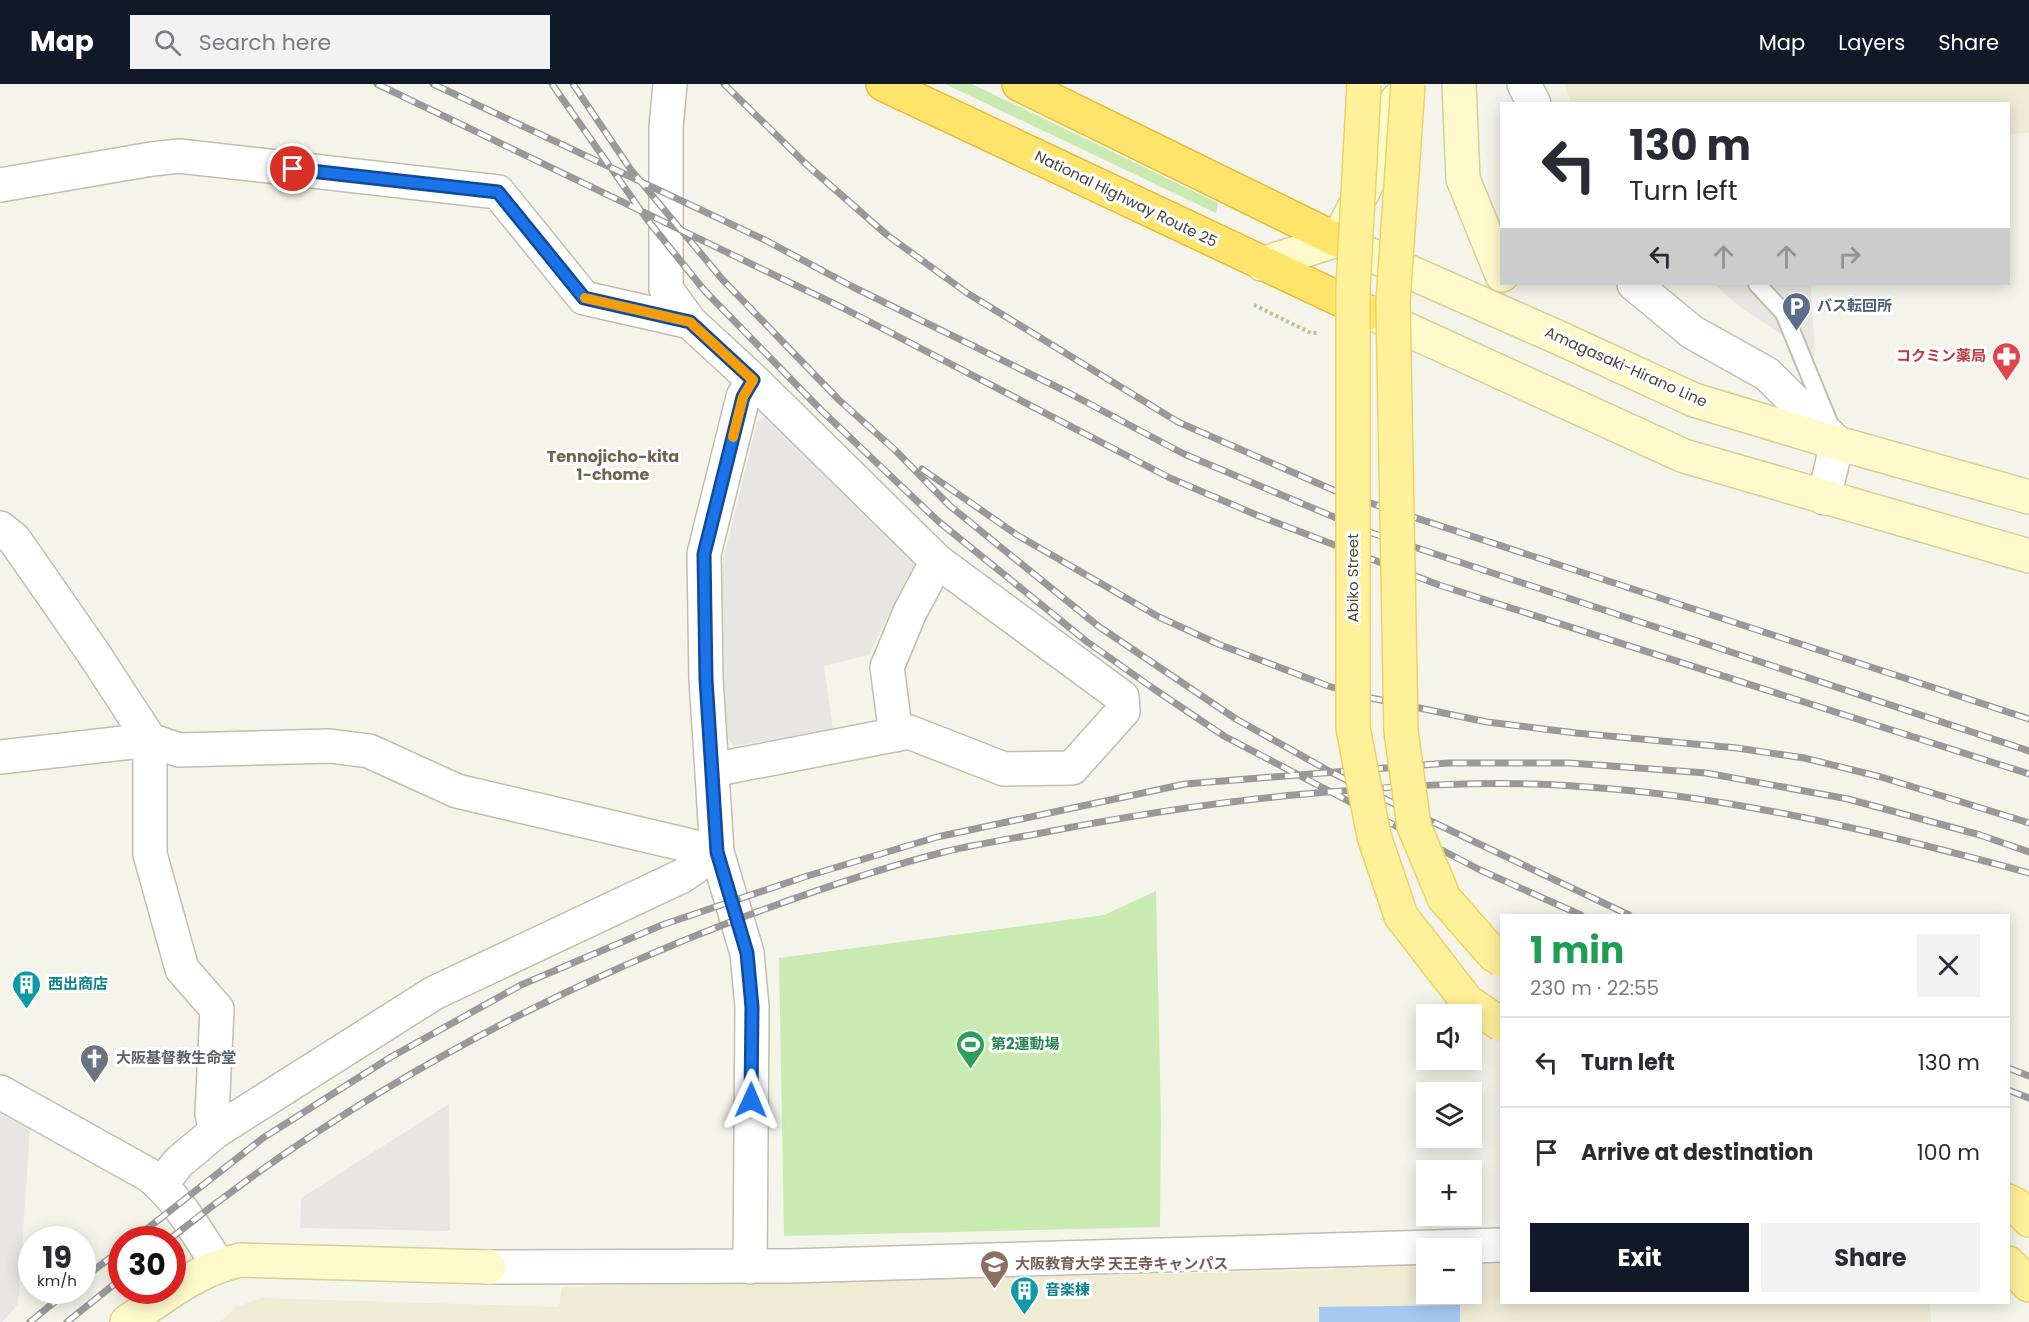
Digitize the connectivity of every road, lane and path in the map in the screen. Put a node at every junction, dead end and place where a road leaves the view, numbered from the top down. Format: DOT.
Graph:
graph roads {
  1 [pos="670,84"];
  2 [pos="883,84"];
  3 [pos="1019,84"];
  4 [pos="1358,84"];
  5 [pos="1364,84"];
  6 [pos="1401,84"];
  7 [pos="1408,84"];
  8 [pos="1459,84"];
  9 [pos="0,185"];
  10 [pos="1337,240"];
  11 [pos="1262,264"];
  12 [pos="1500,270"];
  13 [pos="1509,285"];
  14 [pos="1635,285"];
  15 [pos="1758,285"];
  16 [pos="1254,305"];
  17 [pos="1369,313"];
  18 [pos="690,322"];
  19 [pos="1311,333"];
  20 [pos="1555,336"];
  21 [pos="753,380"];
  22 [pos="1837,443"];
  23 [pos="2029,497"];
  24 [pos="1824,498"];
  25 [pos="0,528"];
  26 [pos="2029,556"];
  27 [pos="937,561"];
  28 [pos="896,735"];
  29 [pos="150,740"];
  30 [pos="0,757"];
  31 [pos="712,770"];
  32 [pos="717,852"];
  33 [pos="1500,959"];
  34 [pos="1500,1024"];
  35 [pos="0,1092"];
  36 [pos="216,1131"];
  37 [pos="161,1184"];
  38 [pos="2010,1202"];
  39 [pos="2029,1220"];
  40 [pos="1500,1245"];
  41 [pos="2010,1258"];
  42 [pos="2029,1264"];
  43 [pos="218,1265"];
  44 [pos="2010,1265"];
  45 [pos="750,1267"];
  46 [pos="2029,1285"];
  47 [pos="162,1310"];
  48 [pos="127,1322"];
  1 -- 18 [label="street"];
  2 -- 11 [label="highway, National Highway Route 25"];
  3 -- 10 [label="highway"];
  4 -- 10 [label="street"];
  5 -- 34 [label="main road, Abiko Street, bridge"];
  6 -- 10 [label="street"];
  7 -- 33 [label="main road, bridge"];
  8 -- 12 [label="street"];
  9 -- 18 [label="street"];
  10 -- 11 [label="street"];
  10 -- 17 [label="street"];
  10 -- 20 [label="street, Amagasaki-Hirano Line"];
  11 -- 17 [label="highway, National Highway Route 25"];
  13 -- 20 [label="street"];
  14 -- 22 [label="street"];
  15 -- 22 [label="lane"];
  16 -- 19 [label="path"];
  17 -- 24 [label="street"];
  18 -- 21 [label="street"];
  20 -- 22 [label="street, Amagasaki-Hirano Line"];
  21 -- 27 [label="street"];
  21 -- 31 [label="street"];
  22 -- 23 [label="street, Amagasaki-Hirano Line"];
  22 -- 24 [label="street"];
  24 -- 26 [label="street"];
  25 -- 29 [label="street"];
  27 -- 28 [label="street"];
  27 -- 28 [label="street"];
  28 -- 31 [label="street"];
  29 -- 30 [label="street"];
  29 -- 32 [label="street"];
  29 -- 36 [label="street"];
  31 -- 32 [label="street"];
  32 -- 36 [label="street"];
  32 -- 45 [label="street"];
  35 -- 37 [label="street"];
  36 -- 37 [label="street"];
  37 -- 43 [label="street"];
  38 -- 39 [label="main road"];
  40 -- 45 [label="street"];
  41 -- 42 [label="street"];
  43 -- 45 [label="street"];
  43 -- 47 [label="street"];
  44 -- 46 [label="main road"];
  47 -- 48 [label="street"];
}
